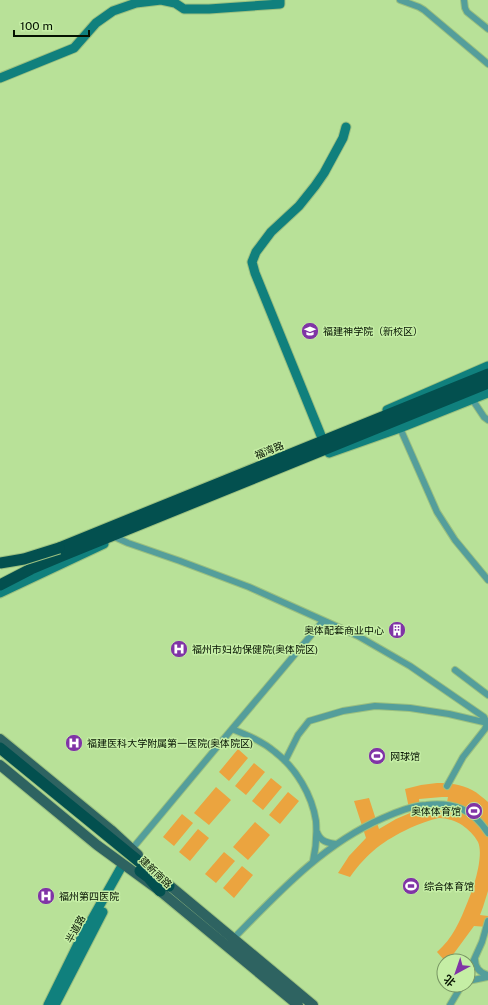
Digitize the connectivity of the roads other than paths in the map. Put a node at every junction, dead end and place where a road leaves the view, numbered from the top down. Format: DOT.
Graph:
graph roads {
  1 [pos="280,0"];
  2 [pos="400,0"];
  3 [pos="464,0"];
  4 [pos="488,29"];
  5 [pos="488,64"];
  6 [pos="0,78"];
  7 [pos="346,127"];
  8 [pos="488,366"];
  9 [pos="488,374"];
  10 [pos="488,383"];
  11 [pos="488,393"];
  12 [pos="472,399"];
  13 [pos="488,420"];
  14 [pos="400,428"];
  15 [pos="322,438"];
  16 [pos="117,538"];
  17 [pos="60,552"];
  18 [pos="0,555"];
  19 [pos="0,563"];
  20 [pos="0,568"];
  21 [pos="32,569"];
  22 [pos="0,580"];
  23 [pos="488,580"];
  24 [pos="0,585"];
  25 [pos="0,593"];
  26 [pos="323,621"];
  27 [pos="456,670"];
  28 [pos="488,695"];
  29 [pos="488,723"];
  30 [pos="232,729"];
  31 [pos="0,739"];
  32 [pos="0,748"];
  33 [pos="0,756"];
  34 [pos="285,761"];
  35 [pos="0,765"];
  36 [pos="447,786"];
  37 [pos="316,830"];
  38 [pos="488,833"];
  39 [pos="336,844"];
  40 [pos="132,849"];
  41 [pos="314,861"];
  42 [pos="125,866"];
  43 [pos="165,888"];
  44 [pos="488,921"];
  45 [pos="233,939"];
  46 [pos="476,956"];
  47 [pos="476,964"];
  48 [pos="488,976"];
  49 [pos="476,980"];
  50 [pos="457,993"];
  51 [pos="48,1005"];
  52 [pos="55,1005"];
  53 [pos="298,1005"];
  54 [pos="312,1005"];
  55 [pos="450,1005"];
  1 -- 6 [label="main road"];
  2 -- 5 [label="street"];
  3 -- 4 [label="street"];
  7 -- 15 [label="main road"];
  8 -- 15 [label="main road"];
  9 -- 17 [label="highway, 福湾路"];
  10 -- 17 [label="highway, 福湾路"];
  11 -- 12 [label="main road"];
  12 -- 13 [label="street"];
  12 -- 14 [label="main road"];
  14 -- 16 [label="main road"];
  14 -- 23 [label="street"];
  15 -- 20 [label="main road"];
  16 -- 25 [label="main road"];
  16 -- 26 [label="street"];
  17 -- 18 [label="highway, bridge"];
  17 -- 19 [label="highway, bridge"];
  17 -- 21 [label="highway"];
  21 -- 22 [label="highway"];
  21 -- 24 [label="highway"];
  26 -- 29 [label="street"];
  26 -- 30 [label="street"];
  27 -- 28 [label="street"];
  29 -- 34 [label="street"];
  29 -- 36 [label="street"];
  30 -- 34 [label="street"];
  30 -- 40 [label="street"];
  31 -- 40 [label="main road, 建新南路"];
  32 -- 43 [label="highway"];
  33 -- 43 [label="highway"];
  34 -- 37 [label="street"];
  35 -- 42 [label="main road, 建新南路"];
  37 -- 39 [label="street"];
  37 -- 41 [label="street"];
  38 -- 39 [label="street"];
  39 -- 41 [label="street"];
  40 -- 43 [label="main road, 建新南路"];
  41 -- 45 [label="street"];
  42 -- 43 [label="main road, 建新南路"];
  42 -- 51 [label="main road, 半道路"];
  42 -- 52 [label="main road, 半道路"];
  43 -- 45 [label="main road, 建新南路"];
  43 -- 53 [label="main road, 建新南路"];
  44 -- 46 [label="street"];
  45 -- 54 [label="main road, 建新南路"];
  47 -- 48 [label="street"];
  48 -- 49 [label="street"];
  50 -- 55 [label="street"];
}
